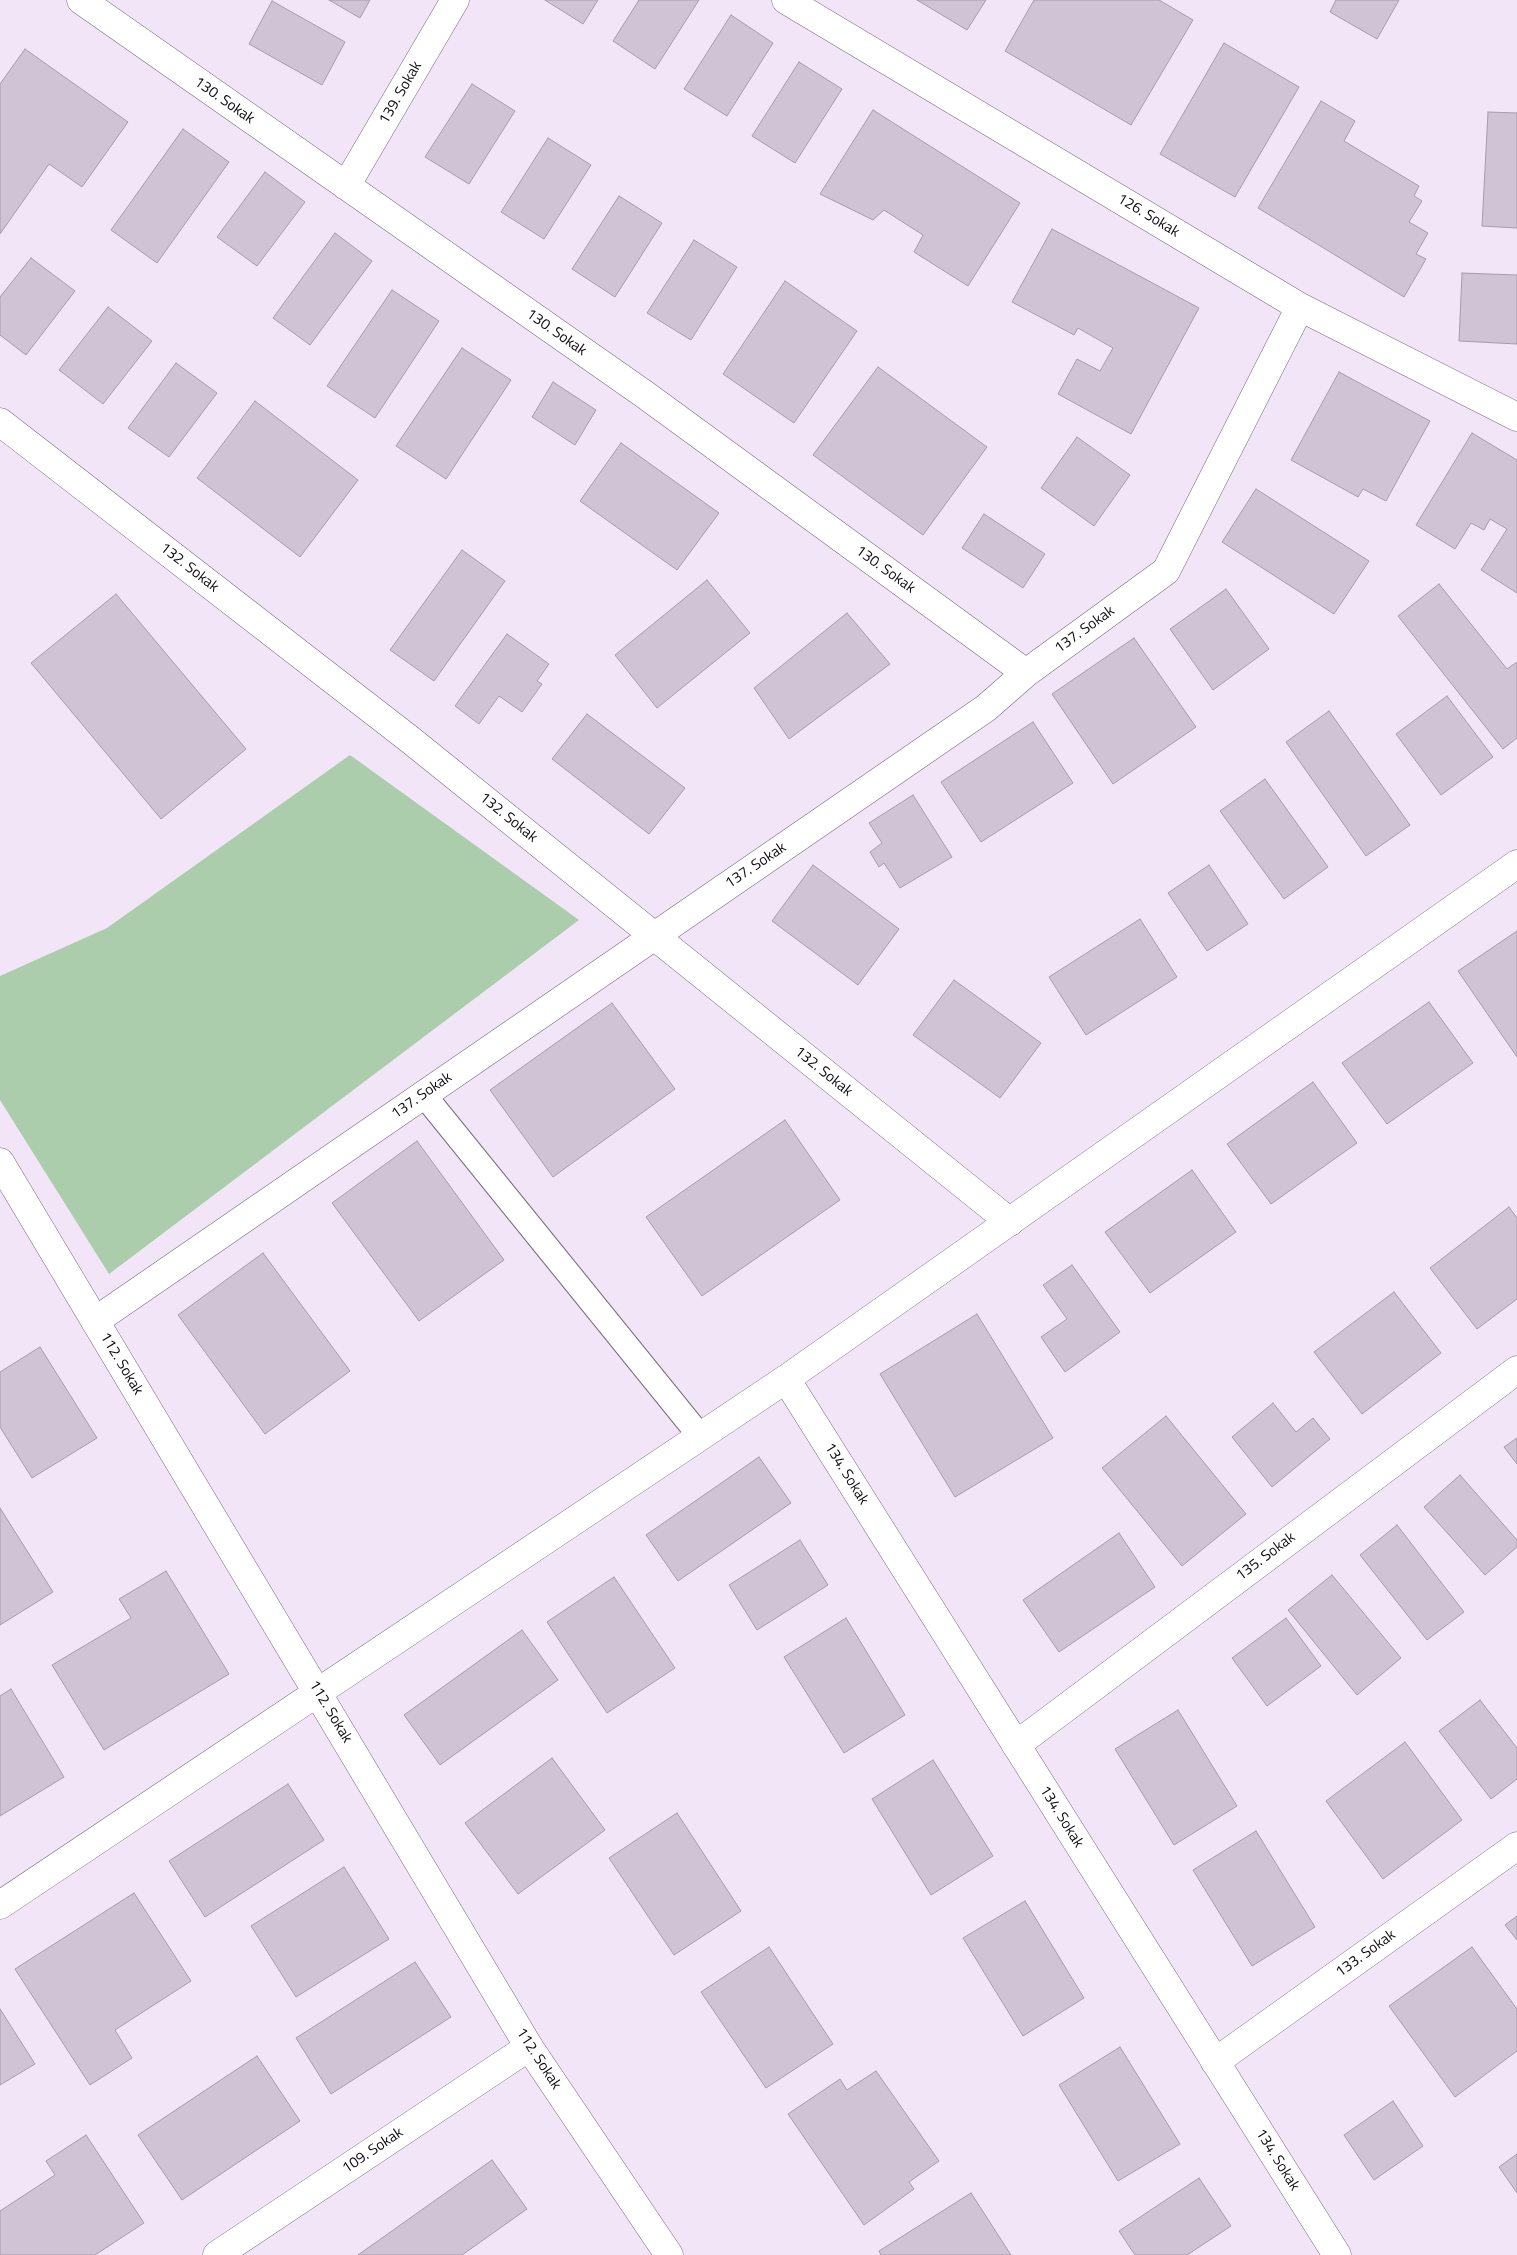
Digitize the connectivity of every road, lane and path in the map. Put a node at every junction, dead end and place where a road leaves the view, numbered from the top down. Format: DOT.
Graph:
graph roads {
  1 [pos="81,0"];
  2 [pos="455,0"];
  3 [pos="786,0"];
  4 [pos="346,186"];
  5 [pos="1300,307"];
  6 [pos="1517,417"];
  7 [pos="0,422"];
  8 [pos="1026,674"];
  9 [pos="1517,864"];
  10 [pos="654,936"];
  11 [pos="424,1095"];
  12 [pos="0,1162"];
  13 [pos="1010,1222"];
  14 [pos="95,1321"];
  15 [pos="1517,1370"];
  16 [pos="786,1379"];
  17 [pos="700,1436"];
  18 [pos="318,1692"];
  19 [pos="1016,1745"];
  20 [pos="1517,1846"];
  21 [pos="0,1905"];
  22 [pos="529,2047"];
  23 [pos="1215,2062"];
  24 [pos="217,2255"];
  25 [pos="669,2255"];
  26 [pos="1337,2255"];
  1 -- 4 [label="street, 130. Sokak"];
  2 -- 4 [label="street, 139. Sokak"];
  3 -- 5 [label="street, 126. Sokak"];
  4 -- 8 [label="street, 130. Sokak"];
  5 -- 6 [label="street, 126. Sokak"];
  5 -- 8 [label="street, 137. Sokak"];
  7 -- 10 [label="street, 132. Sokak"];
  8 -- 10 [label="street, 137. Sokak"];
  9 -- 13 [label="street"];
  10 -- 11 [label="street, 137. Sokak"];
  10 -- 13 [label="street, 132. Sokak"];
  11 -- 14 [label="street, 137. Sokak"];
  11 -- 17 [label="lane"];
  12 -- 14 [label="street, 112. Sokak"];
  13 -- 16 [label="street"];
  14 -- 18 [label="street, 112. Sokak"];
  15 -- 19 [label="street, 135. Sokak"];
  16 -- 17 [label="street"];
  16 -- 19 [label="street, 134. Sokak"];
  17 -- 18 [label="street"];
  18 -- 21 [label="street"];
  18 -- 22 [label="street, 112. Sokak"];
  19 -- 23 [label="street, 134. Sokak"];
  20 -- 23 [label="street, 133. Sokak"];
  22 -- 24 [label="street, 109. Sokak"];
  22 -- 25 [label="street, 112. Sokak"];
  23 -- 26 [label="street, 134. Sokak"];
}
